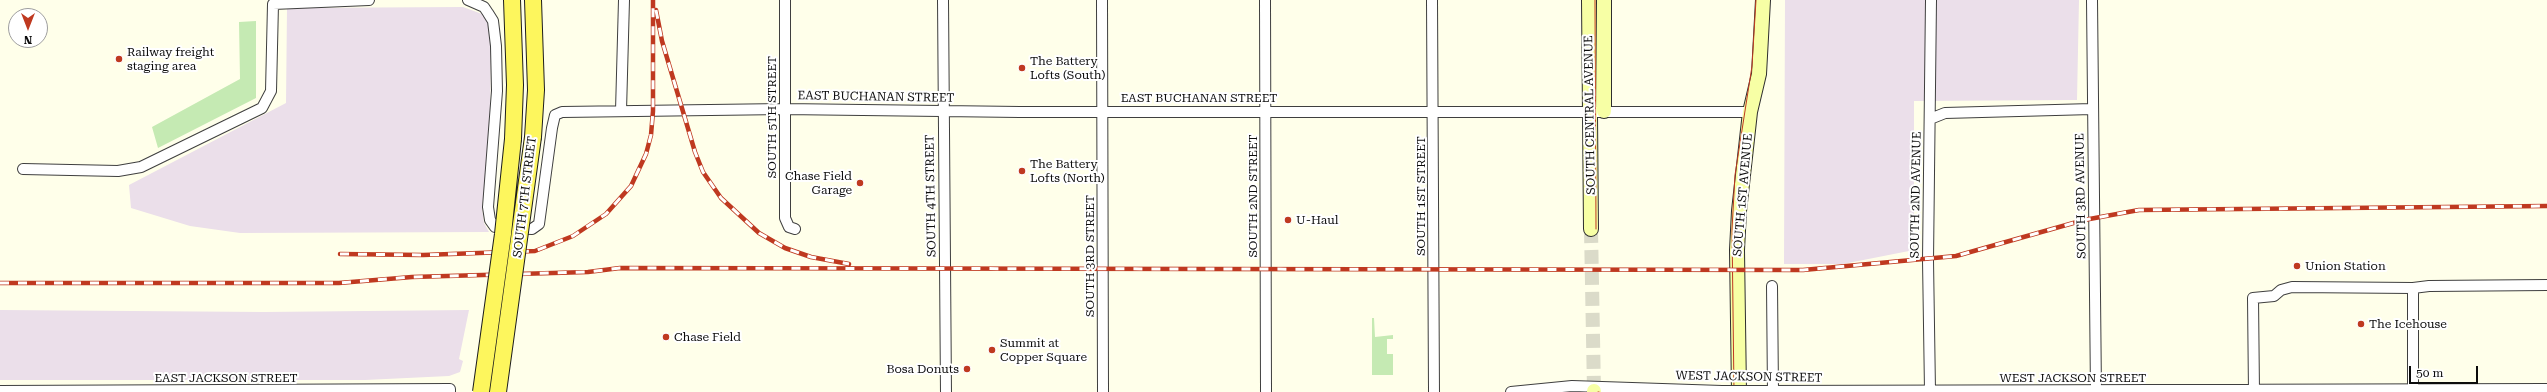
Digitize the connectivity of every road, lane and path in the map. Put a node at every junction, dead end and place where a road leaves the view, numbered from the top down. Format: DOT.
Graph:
graph roads {
  1 [pos="369,0"];
  2 [pos="468,0"];
  3 [pos="512,0"];
  4 [pos="533,0"];
  5 [pos="624,0"];
  6 [pos="785,0"];
  7 [pos="943,0"];
  8 [pos="1102,0"];
  9 [pos="1265,0"];
  10 [pos="1432,0"];
  11 [pos="1589,0"];
  12 [pos="1604,0"];
  13 [pos="1763,0"];
  14 [pos="1931,0"];
  15 [pos="2092,0"];
  16 [pos="784,109"];
  17 [pos="2092,109"];
  18 [pos="622,111"];
  19 [pos="943,111"];
  20 [pos="1102,111"];
  21 [pos="1265,111"];
  22 [pos="1433,111"];
  23 [pos="1596,111"];
  24 [pos="1750,112"];
  25 [pos="1930,119"];
  26 [pos="23,169"];
  27 [pos="795,229"];
  28 [pos="1591,229"];
  29 [pos="2547,285"];
  30 [pos="1772,286"];
  31 [pos="2413,288"];
  32 [pos="1596,389"];
  33 [pos="2547,389"];
  34 [pos="0,391"];
  35 [pos="1770,391"];
  36 [pos="1930,391"];
  37 [pos="2096,391"];
  38 [pos="2413,391"];
  39 [pos="99,392"];
  40 [pos="450,392"];
  41 [pos="481,392"];
  42 [pos="498,392"];
  43 [pos="946,392"];
  44 [pos="1103,392"];
  45 [pos="1266,392"];
  46 [pos="1434,392"];
  47 [pos="1511,392"];
  48 [pos="1739,392"];
  49 [pos="2254,392"];
  1 -- 26 [label="street"];
  2 -- 18 [label="street, EAST BUCHANAN STREET"];
  3 -- 41 [label="main road, SOUTH 7TH STREET, bridge"];
  4 -- 42 [label="main road, SOUTH 7TH STREET, bridge"];
  5 -- 18 [label="street"];
  6 -- 16 [label="street, SOUTH 5TH STREET"];
  7 -- 19 [label="street, SOUTH 4TH STREET"];
  8 -- 20 [label="street, SOUTH 3RD STREET"];
  9 -- 21 [label="street, SOUTH 2ND STREET"];
  10 -- 22 [label="street, SOUTH 1ST STREET"];
  11 -- 23 [label="main road, SOUTH CENTRAL AVENUE"];
  12 -- 23 [label="main road"];
  13 -- 24 [label="main road, SOUTH 1ST AVENUE"];
  14 -- 25 [label="street, SOUTH 2ND AVENUE"];
  15 -- 17 [label="street, SOUTH 3RD AVENUE"];
  16 -- 18 [label="street, EAST BUCHANAN STREET"];
  16 -- 19 [label="street, EAST BUCHANAN STREET"];
  16 -- 27 [label="street, SOUTH 5TH STREET"];
  17 -- 25 [label="street"];
  17 -- 37 [label="street, SOUTH 3RD AVENUE"];
  19 -- 20 [label="street, EAST BUCHANAN STREET"];
  19 -- 43 [label="street, SOUTH 4TH STREET"];
  20 -- 21 [label="street, EAST BUCHANAN STREET"];
  20 -- 44 [label="street, SOUTH 3RD STREET"];
  21 -- 22 [label="street, EAST BUCHANAN STREET"];
  21 -- 45 [label="street, SOUTH 2ND STREET"];
  22 -- 23 [label="street, EAST BUCHANAN STREET"];
  22 -- 46 [label="street, SOUTH 1ST STREET"];
  23 -- 24 [label="street, EAST BUCHANAN STREET"];
  23 -- 28 [label="main road, SOUTH CENTRAL AVENUE"];
  24 -- 48 [label="main road, SOUTH 1ST AVENUE"];
  25 -- 36 [label="street, SOUTH 2ND AVENUE"];
  29 -- 31 [label="street"];
  30 -- 35 [label="street"];
  31 -- 38 [label="street"];
  31 -- 49 [label="street"];
  32 -- 35 [label="street, WEST JACKSON STREET, bridge"];
  32 -- 47 [label="street"];
  33 -- 38 [label="street, WEST JACKSON STREET"];
  34 -- 39 [label="street, EAST JACKSON STREET"];
  35 -- 36 [label="street, WEST JACKSON STREET"];
  36 -- 37 [label="street, WEST JACKSON STREET"];
  37 -- 49 [label="street, WEST JACKSON STREET"];
  38 -- 49 [label="street, WEST JACKSON STREET"];
  39 -- 40 [label="street, EAST JACKSON STREET"];
}
